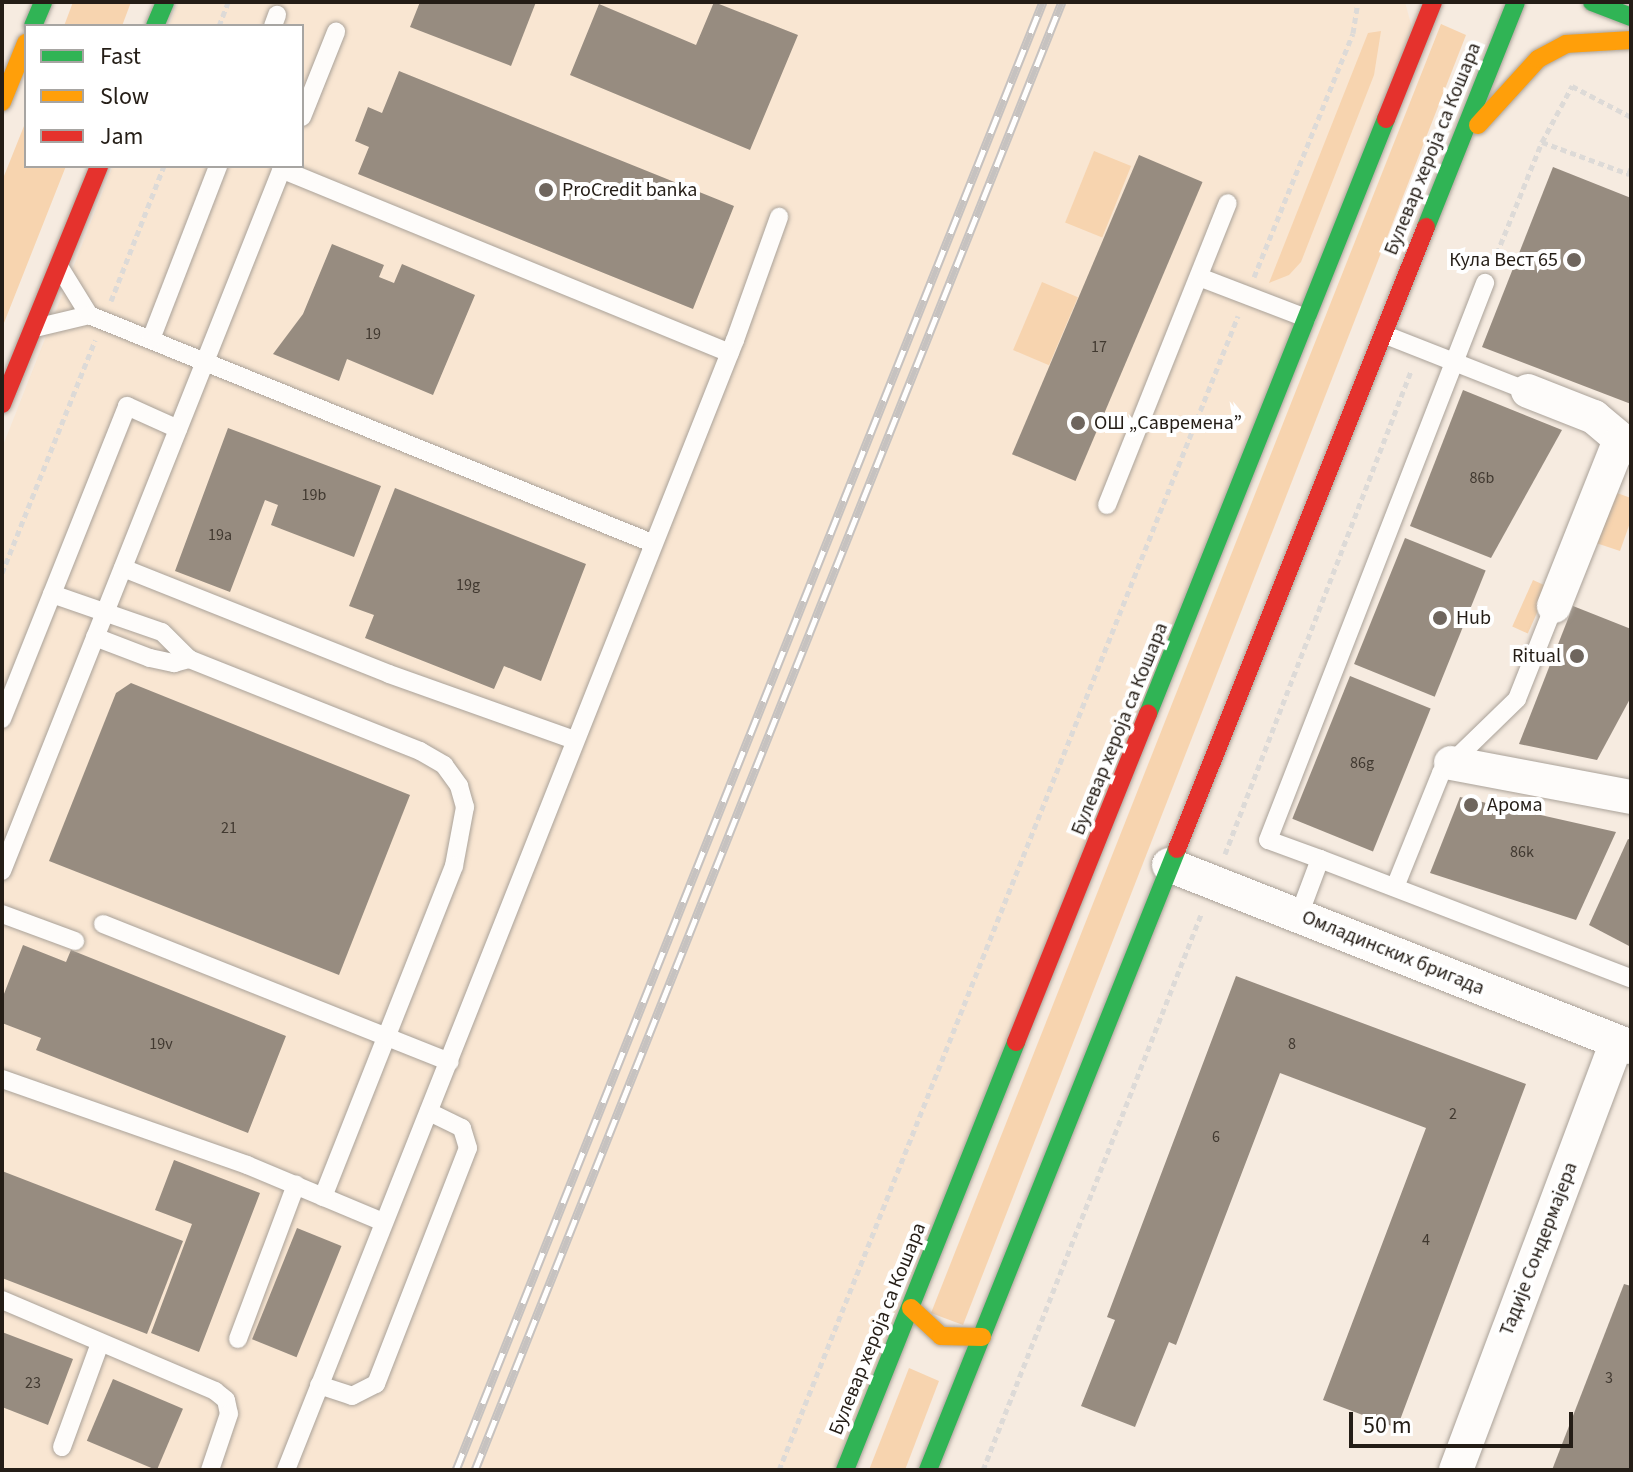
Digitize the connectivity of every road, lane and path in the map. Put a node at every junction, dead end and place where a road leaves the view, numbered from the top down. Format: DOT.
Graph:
graph roads {
  1 [pos="43,2"];
  2 [pos="165,2"];
  3 [pos="228,2"];
  4 [pos="1358,2"];
  5 [pos="1433,2"];
  6 [pos="1516,2"];
  7 [pos="1592,2"];
  8 [pos="1631,17"];
  9 [pos="34,24"];
  10 [pos="156,24"];
  11 [pos="220,24"];
  12 [pos="1399,27"];
  13 [pos="336,32"];
  14 [pos="1631,40"];
  15 [pos="24,48"];
  16 [pos="1562,81"];
  17 [pos="1572,86"];
  18 [pos="2,102"];
  19 [pos="1391,110"];
  20 [pos="304,112"];
  21 [pos="1631,117"];
  22 [pos="1542,142"];
  23 [pos="1454,155"];
  24 [pos="98,168"];
  25 [pos="163,168"];
  26 [pos="217,168"];
  27 [pos="282,168"];
  28 [pos="284,168"];
  29 [pos="1631,168"];
  30 [pos="1228,203"];
  31 [pos="779,217"];
  32 [pos="58,265"];
  33 [pos="1199,277"];
  34 [pos="1485,283"];
  35 [pos="1246,295"];
  36 [pos="96,318"];
  37 [pos="1309,319"];
  38 [pos="33,328"];
  39 [pos="1383,334"];
  40 [pos="151,339"];
  41 [pos="1420,349"];
  42 [pos="730,353"];
  43 [pos="206,360"];
  44 [pos="1454,362"];
  45 [pos="1528,391"];
  46 [pos="2,404"];
  47 [pos="178,429"];
  48 [pos="1625,445"];
  49 [pos="1107,505"];
  50 [pos="652,543"];
  51 [pos="123,568"];
  52 [pos="2,573"];
  53 [pos="52,594"];
  54 [pos="1554,606"];
  55 [pos="105,612"];
  56 [pos="95,637"];
  57 [pos="189,659"];
  58 [pos="2,719"];
  59 [pos="574,740"];
  60 [pos="1451,763"];
  61 [pos="1631,797"];
  62 [pos="1320,859"];
  63 [pos="1169,865"];
  64 [pos="2,871"];
  65 [pos="1214,883"];
  66 [pos="1395,887"];
  67 [pos="2,914"];
  68 [pos="1299,915"];
  69 [pos="103,924"];
  70 [pos="75,941"];
  71 [pos="1630,978"];
  72 [pos="383,1035"];
  73 [pos="1624,1045"];
  74 [pos="449,1062"];
  75 [pos="2,1079"];
  76 [pos="429,1112"];
  77 [pos="296,1185"];
  78 [pos="323,1197"];
  79 [pos="381,1221"];
  80 [pos="2,1300"];
  81 [pos="911,1308"];
  82 [pos="982,1337"];
  83 [pos="238,1339"];
  84 [pos="100,1343"];
  85 [pos="916,1355"];
  86 [pos="891,1356"];
  87 [pos="942,1364"];
  88 [pos="963,1383"];
  89 [pos="319,1385"];
  90 [pos="62,1447"];
  91 [pos="210,1470"];
  92 [pos="286,1470"];
  93 [pos="779,1470"];
  94 [pos="845,1470"];
  95 [pos="928,1470"];
  96 [pos="983,1470"];
  97 [pos="1456,1470"];
  1 -- 9 [label="main road"];
  2 -- 10 [label="main road"];
  3 -- 11 [label="path"];
  4 -- 35 [label="path"];
  5 -- 19 [label="main road, Булевар хероја са Кошара"];
  6 -- 23 [label="main road, Булевар хероја са Кошара"];
  7 -- 8 [label="main road"];
  12 -- 19 [label="main road"];
  13 -- 20 [label="lane"];
  14 -- 23 [label="main road"];
  15 -- 18 [label="main road"];
  16 -- 17 [label="path"];
  17 -- 21 [label="path"];
  17 -- 22 [label="path"];
  19 -- 37 [label="main road, Булевар хероја са Кошара"];
  22 -- 29 [label="path"];
  22 -- 34 [label="path"];
  23 -- 39 [label="main road, Булевар хероја са Кошара"];
  24 -- 32 [label="main road"];
  25 -- 36 [label="path"];
  26 -- 40 [label="lane"];
  27 -- 43 [label="lane"];
  28 -- 42 [label="lane"];
  30 -- 33 [label="lane"];
  31 -- 42 [label="lane"];
  32 -- 36 [label="lane"];
  32 -- 38 [label="main road"];
  33 -- 35 [label="lane"];
  33 -- 49 [label="lane"];
  34 -- 44 [label="lane"];
  35 -- 37 [label="lane"];
  35 -- 93 [label="path"];
  36 -- 38 [label="lane"];
  36 -- 40 [label="lane"];
  36 -- 52 [label="path"];
  37 -- 81 [label="main road, Булевар хероја са Кошара"];
  38 -- 46 [label="main road"];
  39 -- 41 [label="lane"];
  39 -- 63 [label="main road, Булевар хероја са Кошара"];
  40 -- 43 [label="lane"];
  41 -- 44 [label="lane"];
  41 -- 65 [label="path"];
  42 -- 50 [label="lane"];
  43 -- 47 [label="lane"];
  43 -- 50 [label="lane"];
  44 -- 45 [label="lane"];
  44 -- 62 [label="lane"];
  45 -- 48 [label="street"];
  47 -- 51 [label="lane"];
  47 -- 53 [label="lane"];
  48 -- 54 [label="street"];
  50 -- 59 [label="lane"];
  51 -- 55 [label="lane"];
  51 -- 59 [label="lane"];
  53 -- 55 [label="lane"];
  53 -- 58 [label="lane"];
  54 -- 60 [label="lane"];
  55 -- 56 [label="lane"];
  55 -- 57 [label="lane"];
  56 -- 57 [label="lane"];
  56 -- 64 [label="lane"];
  57 -- 72 [label="lane"];
  59 -- 74 [label="lane"];
  60 -- 61 [label="street"];
  60 -- 66 [label="lane"];
  62 -- 66 [label="lane"];
  62 -- 68 [label="lane"];
  63 -- 65 [label="street, Омладинских бригада"];
  63 -- 82 [label="main road, Булевар хероја са Кошара"];
  65 -- 68 [label="street, Омладинских бригада"];
  65 -- 96 [label="path"];
  66 -- 71 [label="lane"];
  67 -- 70 [label="lane"];
  68 -- 73 [label="street, Омладинских бригада"];
  69 -- 72 [label="lane"];
  72 -- 74 [label="lane"];
  72 -- 78 [label="lane"];
  73 -- 97 [label="street, Тадије Сондермајера"];
  74 -- 76 [label="lane"];
  75 -- 77 [label="lane"];
  76 -- 79 [label="lane"];
  76 -- 89 [label="lane"];
  77 -- 78 [label="lane"];
  77 -- 83 [label="lane"];
  78 -- 79 [label="lane"];
  79 -- 89 [label="lane"];
  80 -- 84 [label="lane"];
  81 -- 82 [label="main road"];
  81 -- 86 [label="main road, Булевар хероја са Кошара"];
  82 -- 88 [label="main road, Булевар хероја са Кошара"];
  84 -- 90 [label="lane"];
  84 -- 91 [label="lane"];
  85 -- 86 [label="main road"];
  86 -- 94 [label="main road, Булевар хероја са Кошара"];
  87 -- 88 [label="main road"];
  88 -- 95 [label="main road, Булевар хероја са Кошара"];
  89 -- 92 [label="lane"];
}
